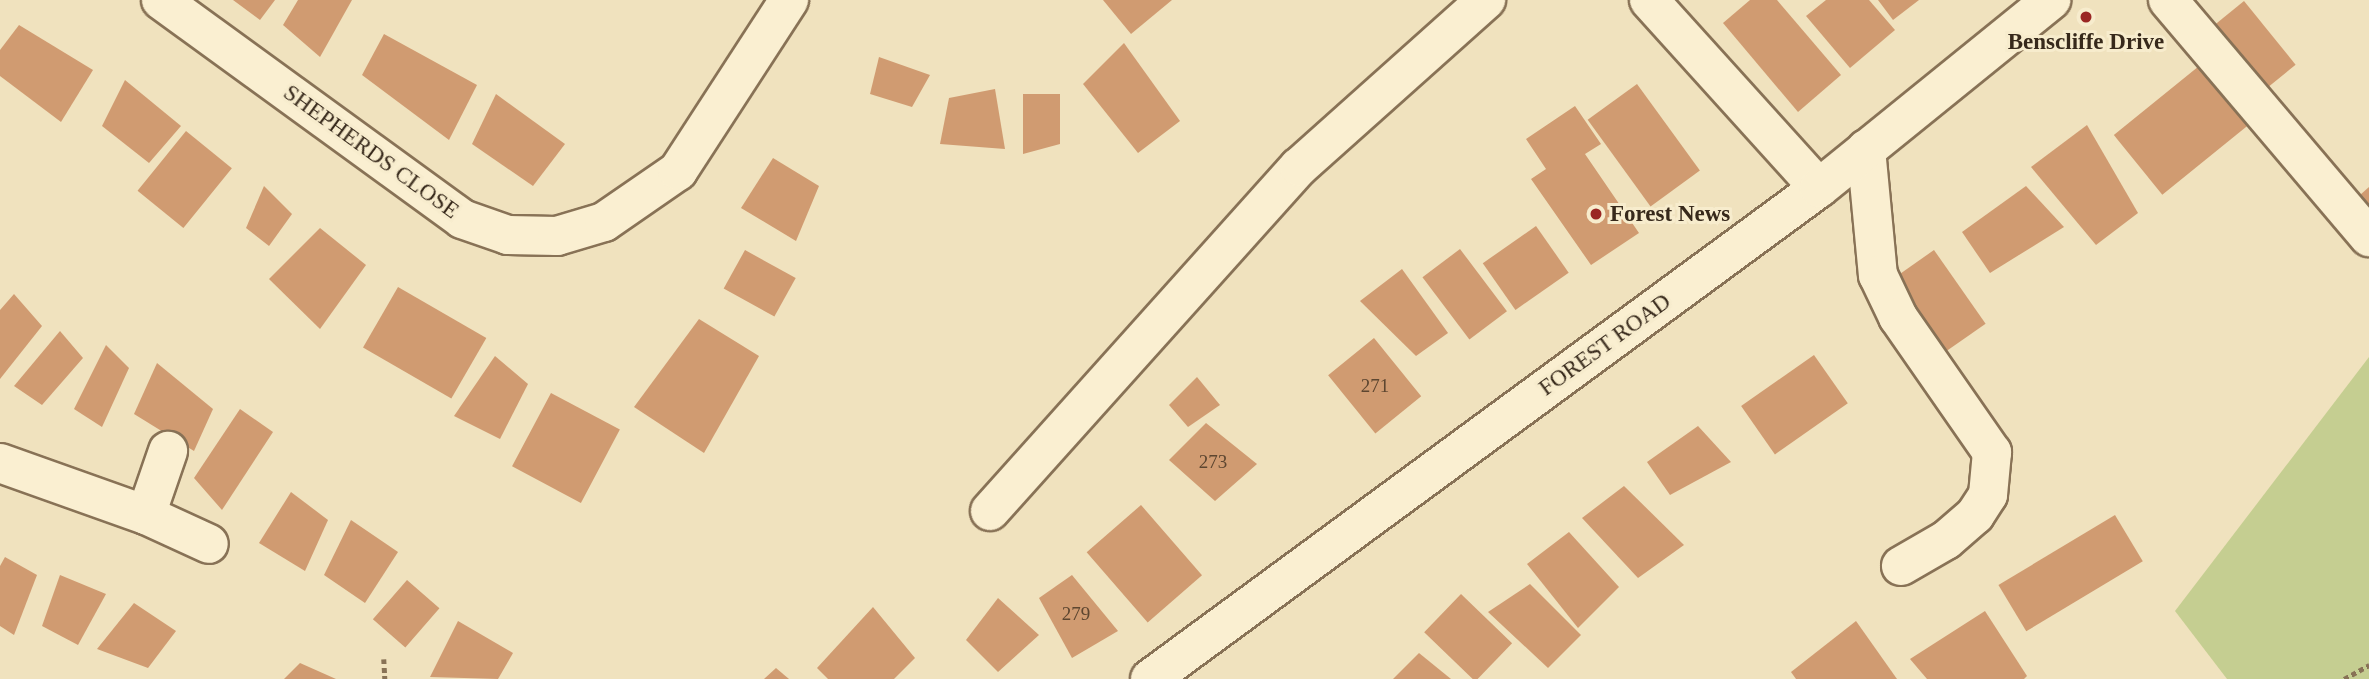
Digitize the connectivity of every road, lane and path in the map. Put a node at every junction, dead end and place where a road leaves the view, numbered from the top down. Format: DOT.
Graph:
graph roads {
  1 [pos="161,0"];
  2 [pos="789,0"];
  3 [pos="1486,0"];
  4 [pos="1649,0"];
  5 [pos="2051,0"];
  6 [pos="2168,0"];
  7 [pos="1867,149"];
  8 [pos="1819,188"];
  9 [pos="2369,237"];
  10 [pos="168,452"];
  11 [pos="0,463"];
  12 [pos="990,511"];
  13 [pos="146,515"];
  14 [pos="209,544"];
  15 [pos="1900,566"];
  16 [pos="384,659"];
  17 [pos="2369,665"];
  18 [pos="385,679"];
  19 [pos="1150,679"];
  20 [pos="2344,679"];
  1 -- 2 [label="street, SHEPHERDS CLOSE"];
  3 -- 12 [label="street"];
  4 -- 8 [label="street"];
  5 -- 7 [label="street, FOREST ROAD"];
  6 -- 9 [label="street"];
  7 -- 8 [label="street, FOREST ROAD"];
  7 -- 15 [label="street"];
  8 -- 19 [label="street, FOREST ROAD"];
  10 -- 13 [label="street"];
  11 -- 13 [label="street"];
  13 -- 14 [label="street"];
  16 -- 18 [label="path"];
  17 -- 20 [label="path"];
}
